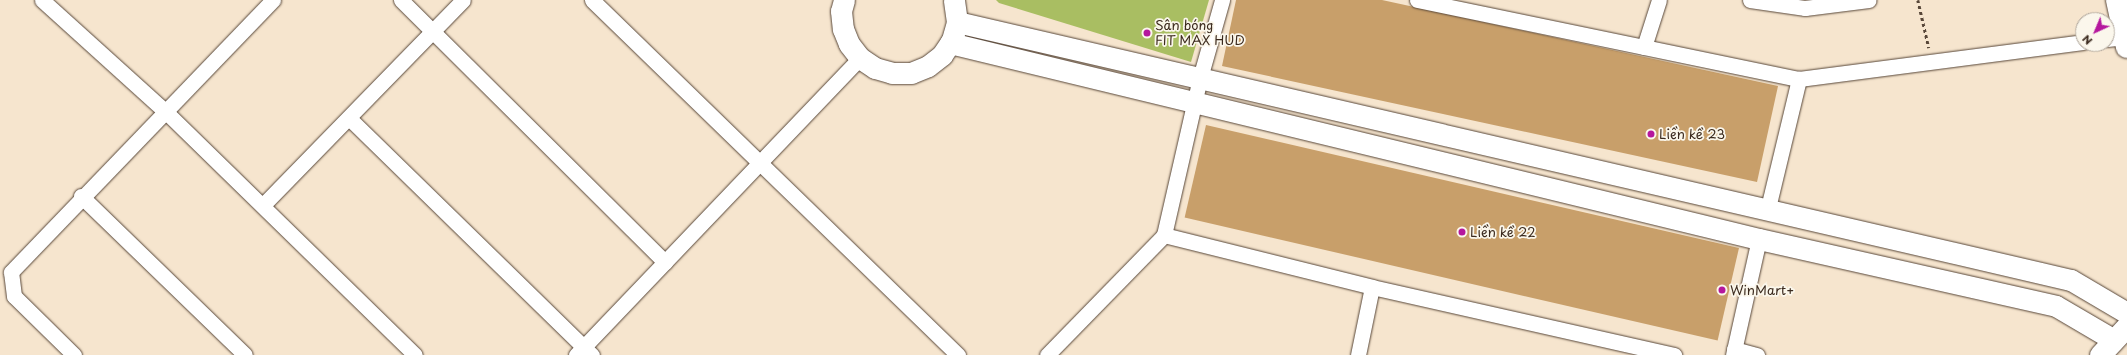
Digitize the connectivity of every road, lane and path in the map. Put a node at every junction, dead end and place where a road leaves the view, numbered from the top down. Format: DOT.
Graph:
graph roads {
  1 [pos="42,0"];
  2 [pos="273,0"];
  3 [pos="401,0"];
  4 [pos="463,0"];
  5 [pos="592,0"];
  6 [pos="844,0"];
  7 [pos="954,0"];
  8 [pos="1222,0"];
  9 [pos="1417,0"];
  10 [pos="1659,0"];
  11 [pos="1750,0"];
  12 [pos="1869,0"];
  13 [pos="1918,0"];
  14 [pos="2117,0"];
  15 [pos="957,22"];
  16 [pos="432,32"];
  17 [pos="2120,41"];
  18 [pos="950,43"];
  19 [pos="2075,43"];
  20 [pos="1644,47"];
  21 [pos="860,58"];
  22 [pos="1932,62"];
  23 [pos="1200,78"];
  24 [pos="1799,79"];
  25 [pos="1195,101"];
  26 [pos="166,111"];
  27 [pos="350,119"];
  28 [pos="759,162"];
  29 [pos="81,196"];
  30 [pos="263,205"];
  31 [pos="1768,208"];
  32 [pos="1164,235"];
  33 [pos="1759,239"];
  34 [pos="665,262"];
  35 [pos="1372,287"];
  36 [pos="2085,288"];
  37 [pos="2066,312"];
  38 [pos="2127,313"];
  39 [pos="2119,346"];
  40 [pos="407,352"];
  41 [pos="584,352"];
  42 [pos="1733,352"];
  43 [pos="74,355"];
  44 [pos="245,355"];
  45 [pos="958,355"];
  46 [pos="1047,355"];
  47 [pos="1358,355"];
  48 [pos="1674,355"];
  49 [pos="1757,355"];
  1 -- 26 [label="street"];
  2 -- 26 [label="street"];
  3 -- 16 [label="street"];
  4 -- 16 [label="street"];
  5 -- 28 [label="street"];
  6 -- 21 [label="main road"];
  7 -- 15 [label="main road"];
  8 -- 23 [label="street"];
  9 -- 20 [label="street"];
  10 -- 20 [label="street"];
  11 -- 12 [label="street"];
  13 -- 22 [label="path"];
  14 -- 17 [label="main road"];
  15 -- 18 [label="main road"];
  15 -- 23 [label="main road"];
  16 -- 27 [label="street"];
  16 -- 34 [label="street"];
  18 -- 21 [label="main road"];
  18 -- 25 [label="main road"];
  19 -- 22 [label="street"];
  20 -- 24 [label="street"];
  21 -- 28 [label="street"];
  22 -- 24 [label="street"];
  23 -- 25 [label="street"];
  23 -- 31 [label="main road"];
  24 -- 31 [label="street"];
  25 -- 32 [label="street"];
  25 -- 33 [label="main road"];
  26 -- 29 [label="street"];
  26 -- 30 [label="street"];
  27 -- 30 [label="street"];
  27 -- 41 [label="street"];
  28 -- 34 [label="street"];
  28 -- 45 [label="street"];
  29 -- 43 [label="street"];
  29 -- 44 [label="street"];
  30 -- 40 [label="street"];
  31 -- 33 [label="main road"];
  31 -- 36 [label="main road"];
  32 -- 35 [label="street"];
  32 -- 46 [label="street"];
  33 -- 37 [label="main road"];
  33 -- 42 [label="street"];
  34 -- 41 [label="street"];
  35 -- 47 [label="street"];
  35 -- 48 [label="street"];
  36 -- 37 [label="main road"];
  36 -- 38 [label="main road"];
  37 -- 39 [label="main road"];
  42 -- 49 [label="street"];
}
